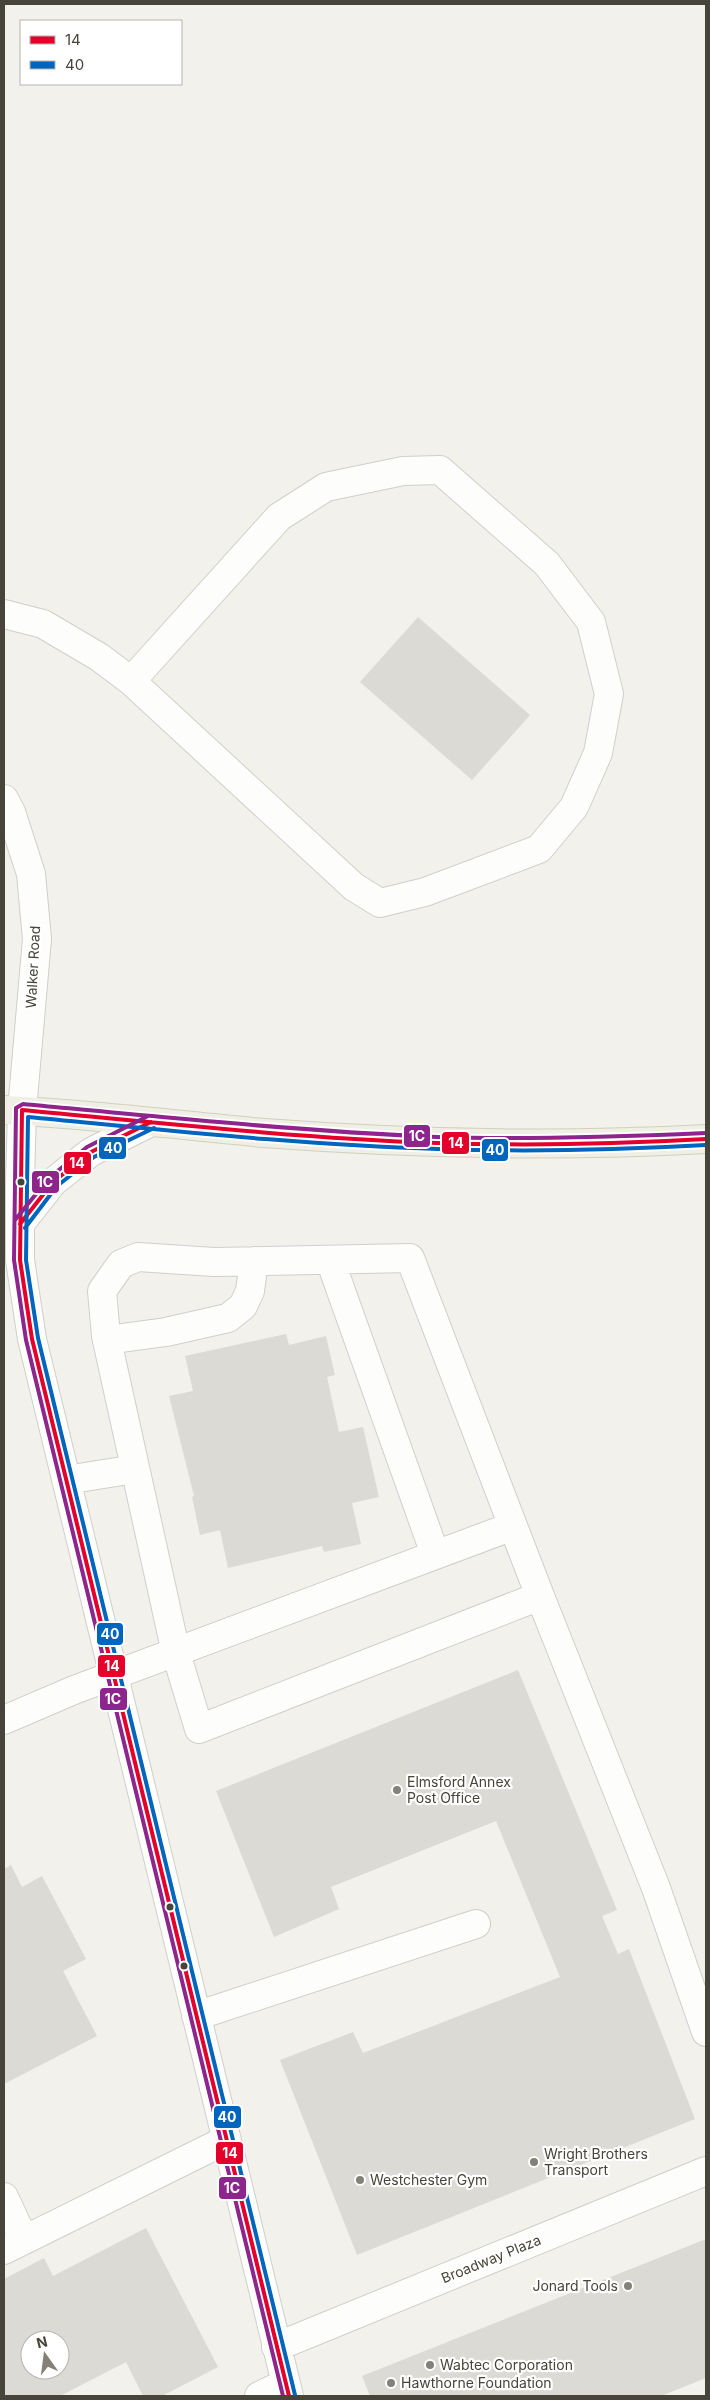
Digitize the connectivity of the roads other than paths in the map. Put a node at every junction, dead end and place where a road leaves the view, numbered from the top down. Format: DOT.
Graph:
graph roads {
  1 [pos="4,614"];
  2 [pos="131,681"];
  3 [pos="4,799"];
  4 [pos="13,1110"];
  5 [pos="151,1122"];
  6 [pos="706,1139"];
  7 [pos="20,1224"];
  8 [pos="330,1260"];
  9 [pos="254,1261"];
  10 [pos="107,1340"];
  11 [pos="135,1469"];
  12 [pos="66,1480"];
  13 [pos="513,1526"];
  14 [pos="435,1554"];
  15 [pos="540,1596"];
  16 [pos="176,1654"];
  17 [pos="114,1676"];
  18 [pos="4,1720"];
  19 [pos="476,1924"];
  20 [pos="196,2016"];
  21 [pos="706,2032"];
  22 [pos="226,2140"];
  23 [pos="706,2170"];
  24 [pos="4,2197"];
  25 [pos="14,2245"];
  26 [pos="276,2347"];
  27 [pos="288,2390"];
  28 [pos="259,2396"];
  1 -- 2 [label="street"];
  2 -- 2 [label="street"];
  3 -- 4 [label="street, Walker Road"];
  4 -- 5 [label="main road"];
  4 -- 7 [label="street, Walker Road"];
  5 -- 6 [label="main road"];
  5 -- 7 [label="street"];
  7 -- 12 [label="street, Walker Road"];
  8 -- 9 [label="street"];
  8 -- 13 [label="street"];
  8 -- 14 [label="street"];
  9 -- 10 [label="street"];
  9 -- 10 [label="street"];
  10 -- 11 [label="street"];
  11 -- 12 [label="street"];
  11 -- 16 [label="street"];
  12 -- 17 [label="street, Walker Road"];
  13 -- 14 [label="street"];
  13 -- 15 [label="street"];
  14 -- 16 [label="street"];
  15 -- 16 [label="street"];
  15 -- 21 [label="street"];
  16 -- 17 [label="street"];
  17 -- 18 [label="street"];
  17 -- 20 [label="street, Walker Road"];
  19 -- 20 [label="street"];
  20 -- 22 [label="street, Walker Road"];
  22 -- 25 [label="street"];
  22 -- 26 [label="street, Walker Road"];
  23 -- 26 [label="street, Broadway Plaza"];
  24 -- 25 [label="street"];
  26 -- 27 [label="street, Walker Road"];
  27 -- 28 [label="street"];
}
